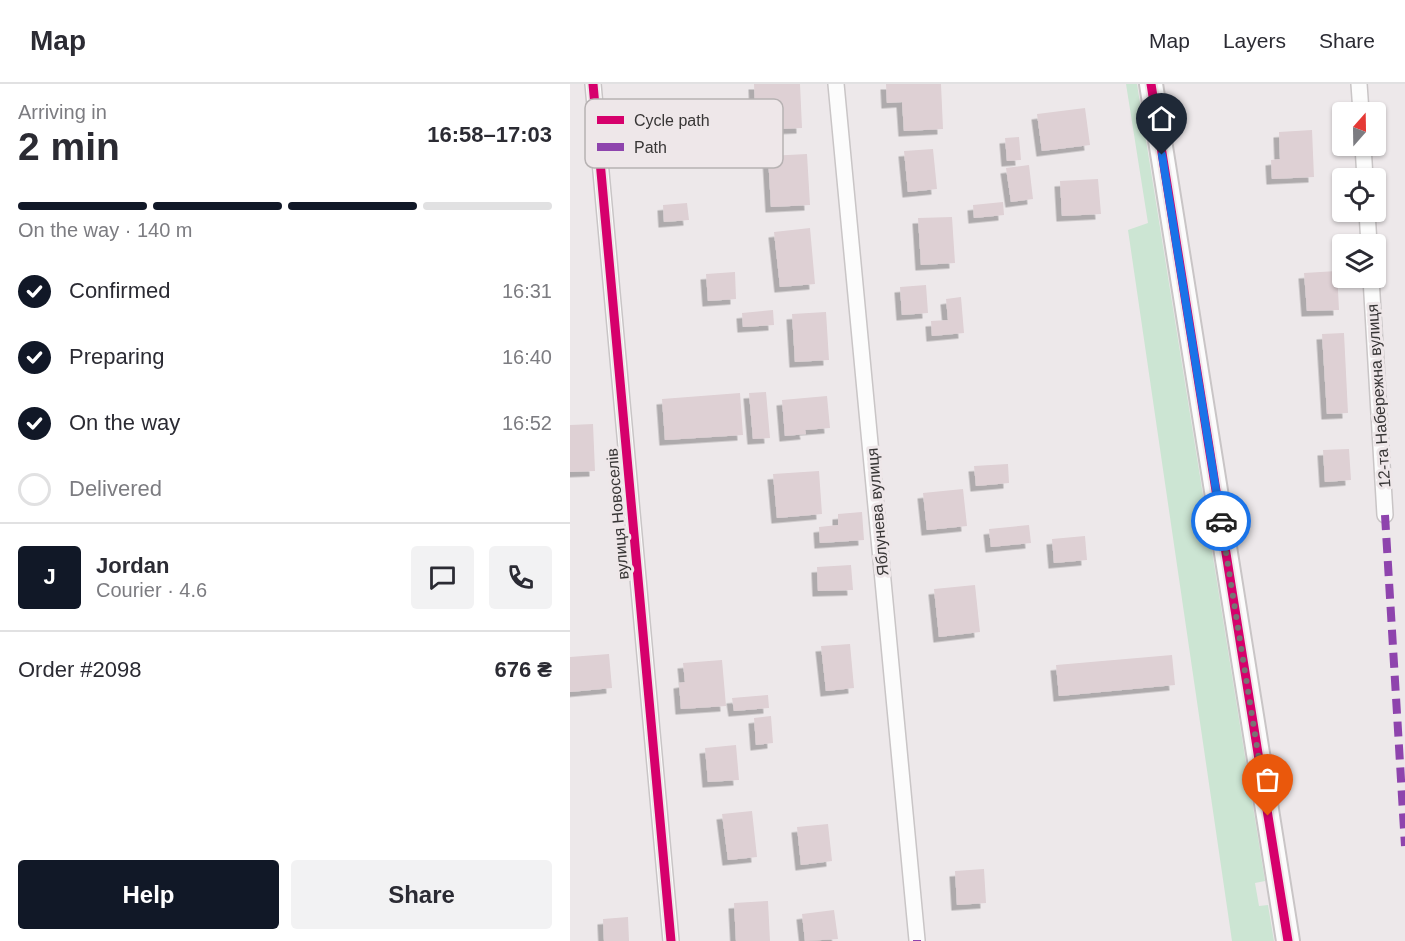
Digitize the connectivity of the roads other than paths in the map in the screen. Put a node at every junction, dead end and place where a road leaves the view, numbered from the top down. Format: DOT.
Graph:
graph roads {
  1 [pos="593,84"];
  2 [pos="836,84"];
  3 [pos="1151,84"];
  4 [pos="1359,84"];
  5 [pos="594,99"];
  6 [pos="1360,102"];
  7 [pos="601,168"];
  8 [pos="1372,288"];
  9 [pos="1385,515"];
  10 [pos="917,940"];
  11 [pos="671,941"];
  12 [pos="1288,941"];
  1 -- 5 [label="street, вулиця Новоселів"];
  2 -- 10 [label="street, Яблунева вулиця"];
  3 -- 12 [label="street"];
  4 -- 6 [label="street"];
  7 -- 11 [label="street, вулиця Новоселів"];
  8 -- 9 [label="street, 12-та Набережна вулиця"];
}
